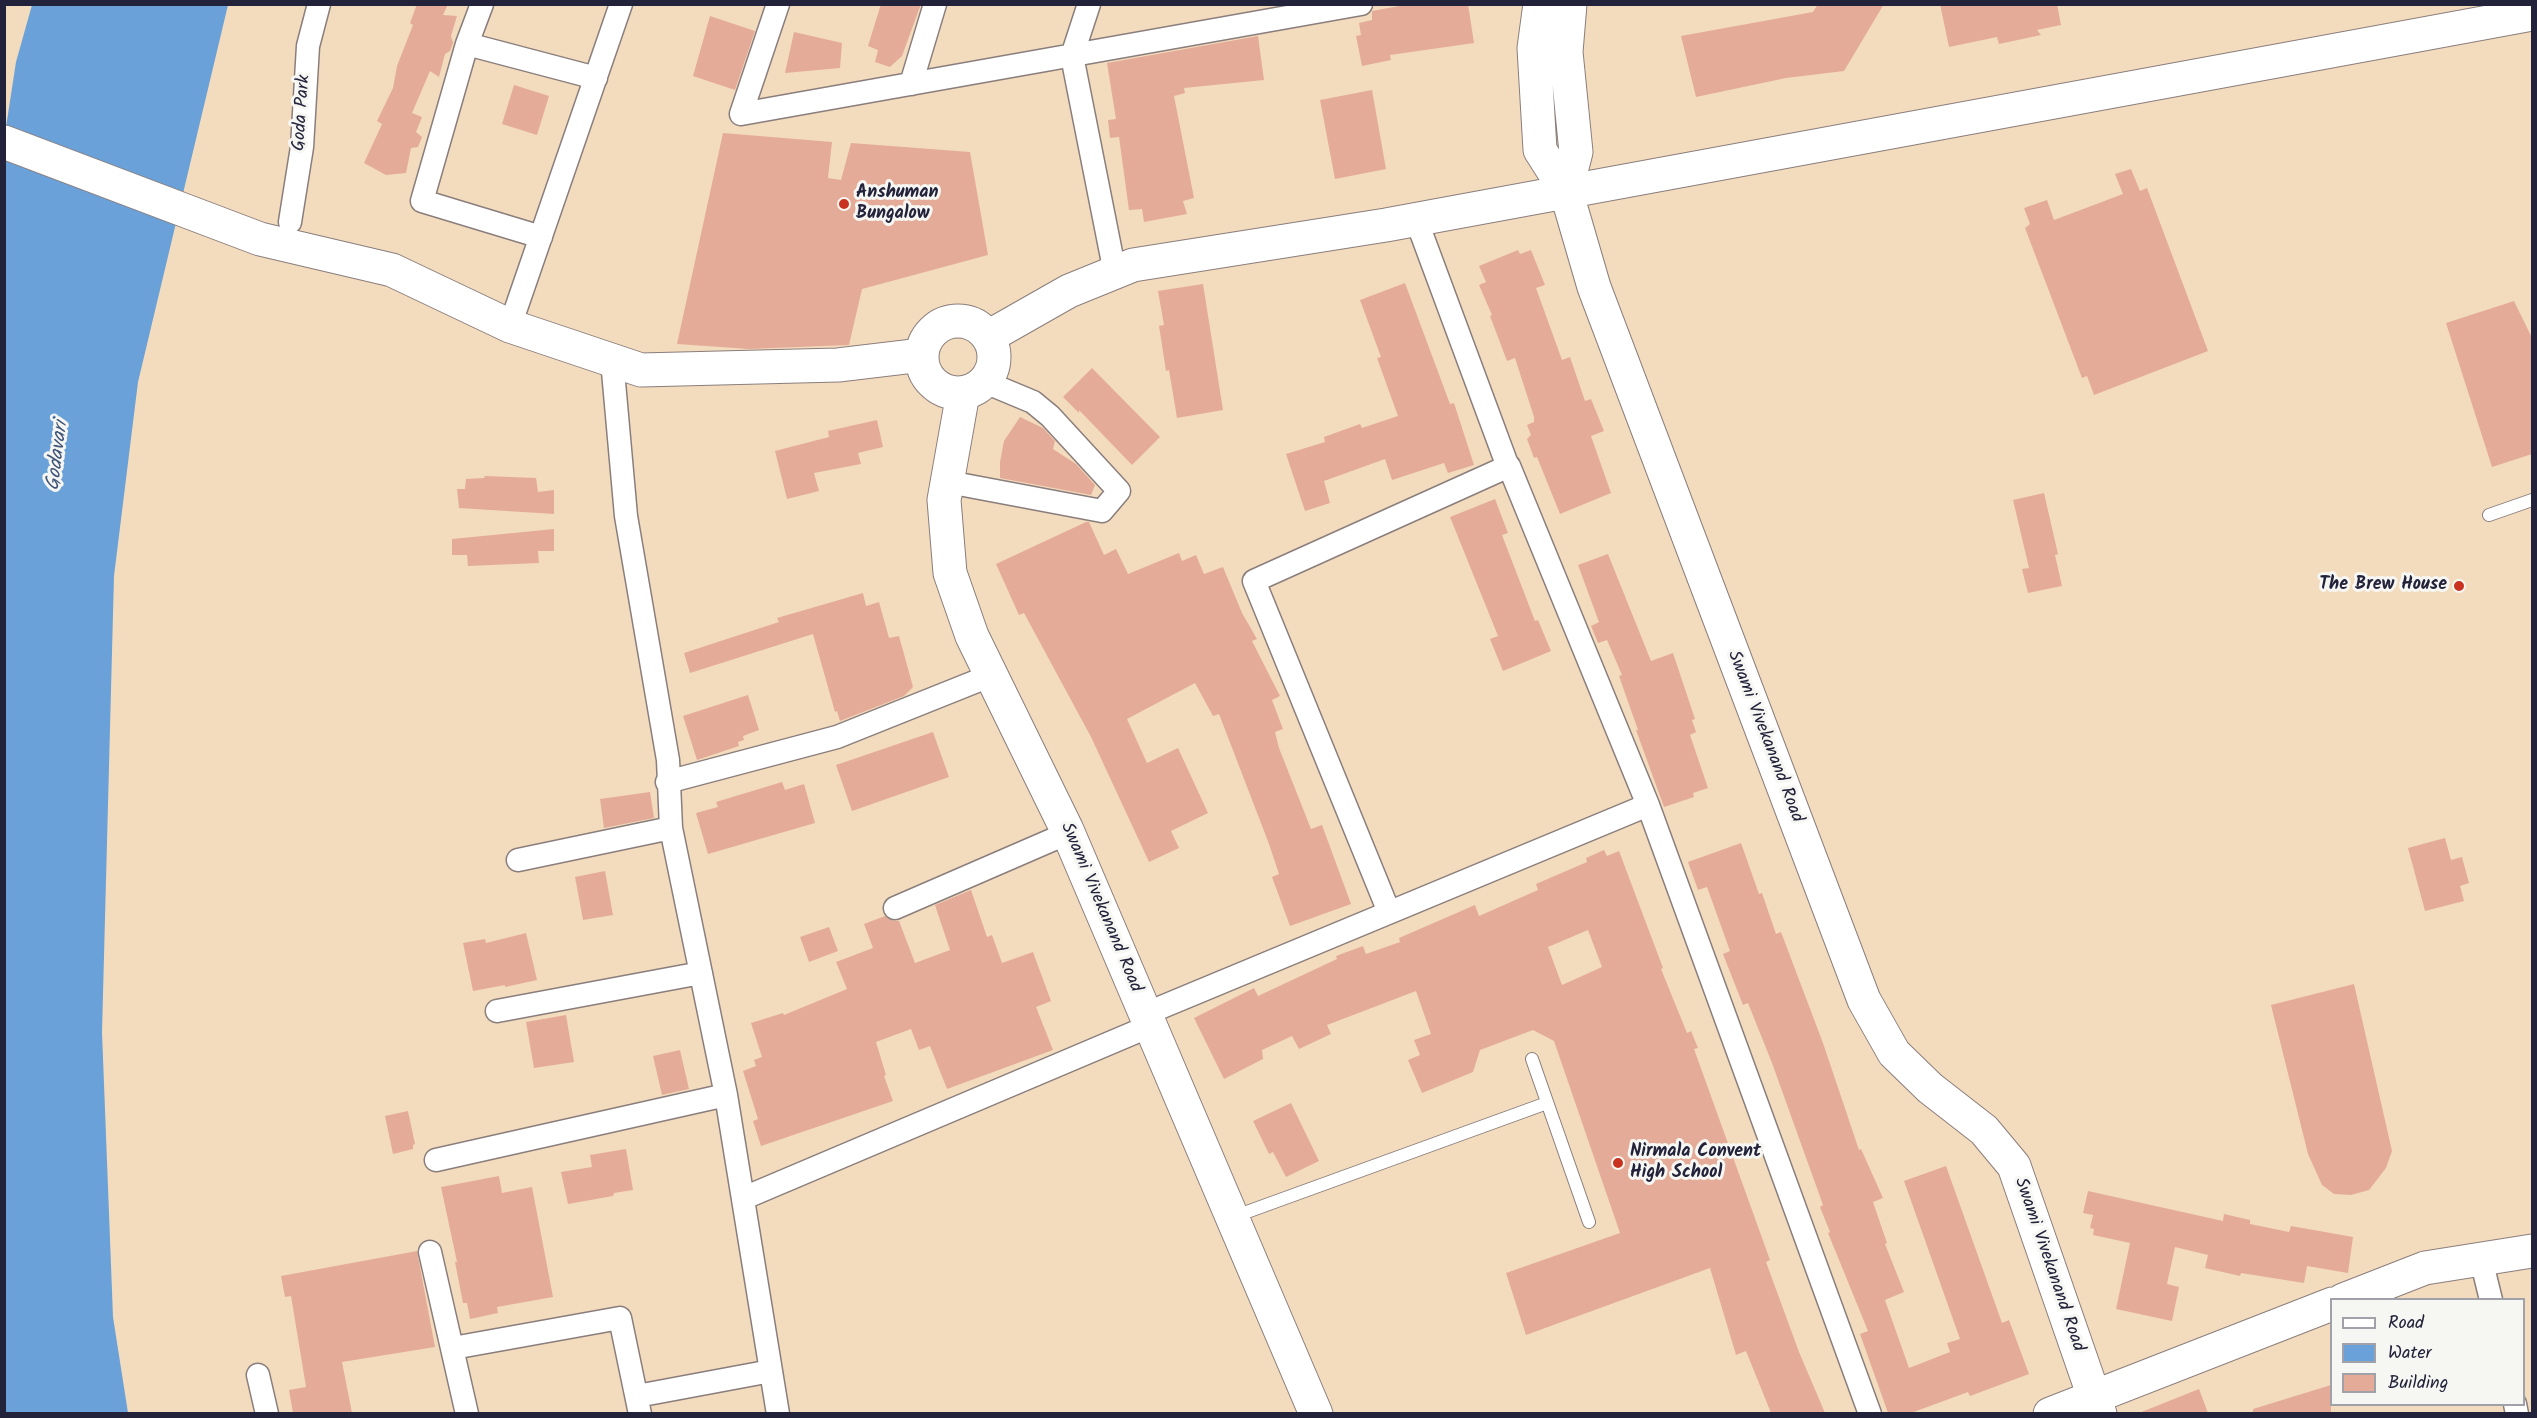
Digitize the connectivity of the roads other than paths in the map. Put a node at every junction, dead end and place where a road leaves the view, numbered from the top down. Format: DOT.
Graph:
graph roads {
  1 [pos="319,4"];
  2 [pos="482,4"];
  3 [pos="621,4"];
  4 [pos="778,4"];
  5 [pos="935,4"];
  6 [pos="1089,4"];
  7 [pos="1361,4"];
  8 [pos="1540,4"];
  9 [pos="1570,4"];
  10 [pos="1255,14"];
  11 [pos="2532,14"];
  12 [pos="468,44"];
  13 [pos="1072,56"];
  14 [pos="596,78"];
  15 [pos="911,84"];
  16 [pos="4,142"];
  17 [pos="1566,191"];
  18 [pos="1416,219"];
  19 [pos="290,222"];
  20 [pos="541,237"];
  21 [pos="1115,273"];
  22 [pos="510,326"];
  23 [pos="988,337"];
  24 [pos="922,355"];
  25 [pos="612,360"];
  26 [pos="974,388"];
  27 [pos="1508,466"];
  28 [pos="948,482"];
  29 [pos="2532,500"];
  30 [pos="2489,515"];
  31 [pos="992,675"];
  32 [pos="667,782"];
  33 [pos="1647,805"];
  34 [pos="670,828"];
  35 [pos="1068,833"];
  36 [pos="518,860"];
  37 [pos="895,908"];
  38 [pos="1389,912"];
  39 [pos="701,973"];
  40 [pos="497,1011"];
  41 [pos="1148,1020"];
  42 [pos="1532,1059"];
  43 [pos="726,1095"];
  44 [pos="1547,1103"];
  45 [pos="436,1160"];
  46 [pos="744,1198"];
  47 [pos="1232,1218"];
  48 [pos="1589,1222"];
  49 [pos="2532,1251"];
  50 [pos="430,1252"];
  51 [pos="2481,1259"];
  52 [pos="2346,1298"];
  53 [pos="2491,1298"];
  54 [pos="2330,1304"];
  55 [pos="453,1348"];
  56 [pos="771,1371"];
  57 [pos="258,1375"];
  58 [pos="638,1405"];
  59 [pos="2097,1405"];
  60 [pos="267,1413"];
  61 [pos="467,1413"];
  62 [pos="778,1413"];
  63 [pos="1316,1413"];
  64 [pos="1870,1413"];
  65 [pos="2050,1413"];
  1 -- 19 [label="street, Goda Park"];
  2 -- 12 [label="street"];
  3 -- 14 [label="street"];
  4 -- 15 [label="street"];
  5 -- 15 [label="street"];
  6 -- 13 [label="street"];
  7 -- 10 [label="street"];
  8 -- 17 [label="main road"];
  9 -- 17 [label="main road"];
  10 -- 13 [label="street"];
  11 -- 17 [label="main road"];
  12 -- 14 [label="street"];
  12 -- 20 [label="street"];
  13 -- 15 [label="street"];
  13 -- 21 [label="street"];
  14 -- 20 [label="street"];
  16 -- 22 [label="main road"];
  17 -- 18 [label="main road"];
  17 -- 59 [label="main road, Swami Vivekanand Road"];
  18 -- 21 [label="main road"];
  18 -- 27 [label="street"];
  20 -- 22 [label="street"];
  21 -- 23 [label="main road"];
  22 -- 25 [label="main road"];
  23 -- 24 [label="main road"];
  23 -- 26 [label="main road"];
  24 -- 25 [label="main road"];
  24 -- 26 [label="main road"];
  25 -- 32 [label="street"];
  26 -- 28 [label="main road, Swami Vivekanand Road"];
  26 -- 28 [label="street"];
  27 -- 33 [label="street"];
  27 -- 38 [label="street"];
  28 -- 31 [label="main road, Swami Vivekanand Road"];
  29 -- 30 [label="lane"];
  31 -- 32 [label="street"];
  31 -- 35 [label="main road, Swami Vivekanand Road"];
  32 -- 34 [label="street"];
  33 -- 38 [label="street"];
  33 -- 64 [label="street"];
  34 -- 36 [label="street"];
  34 -- 39 [label="street"];
  35 -- 37 [label="street"];
  35 -- 41 [label="main road, Swami Vivekanand Road"];
  38 -- 41 [label="street"];
  39 -- 40 [label="street"];
  39 -- 43 [label="street"];
  41 -- 46 [label="street"];
  41 -- 47 [label="main road, Swami Vivekanand Road"];
  42 -- 44 [label="lane"];
  43 -- 45 [label="street"];
  43 -- 46 [label="street"];
  44 -- 47 [label="lane"];
  44 -- 48 [label="lane"];
  46 -- 56 [label="street"];
  47 -- 63 [label="main road, Swami Vivekanand Road"];
  49 -- 51 [label="main road"];
  50 -- 55 [label="street"];
  51 -- 52 [label="main road"];
  51 -- 53 [label="street"];
  54 -- 59 [label="main road"];
  55 -- 58 [label="street"];
  55 -- 61 [label="street"];
  56 -- 58 [label="street"];
  56 -- 62 [label="street"];
  57 -- 60 [label="street"];
  59 -- 65 [label="main road"];
}
